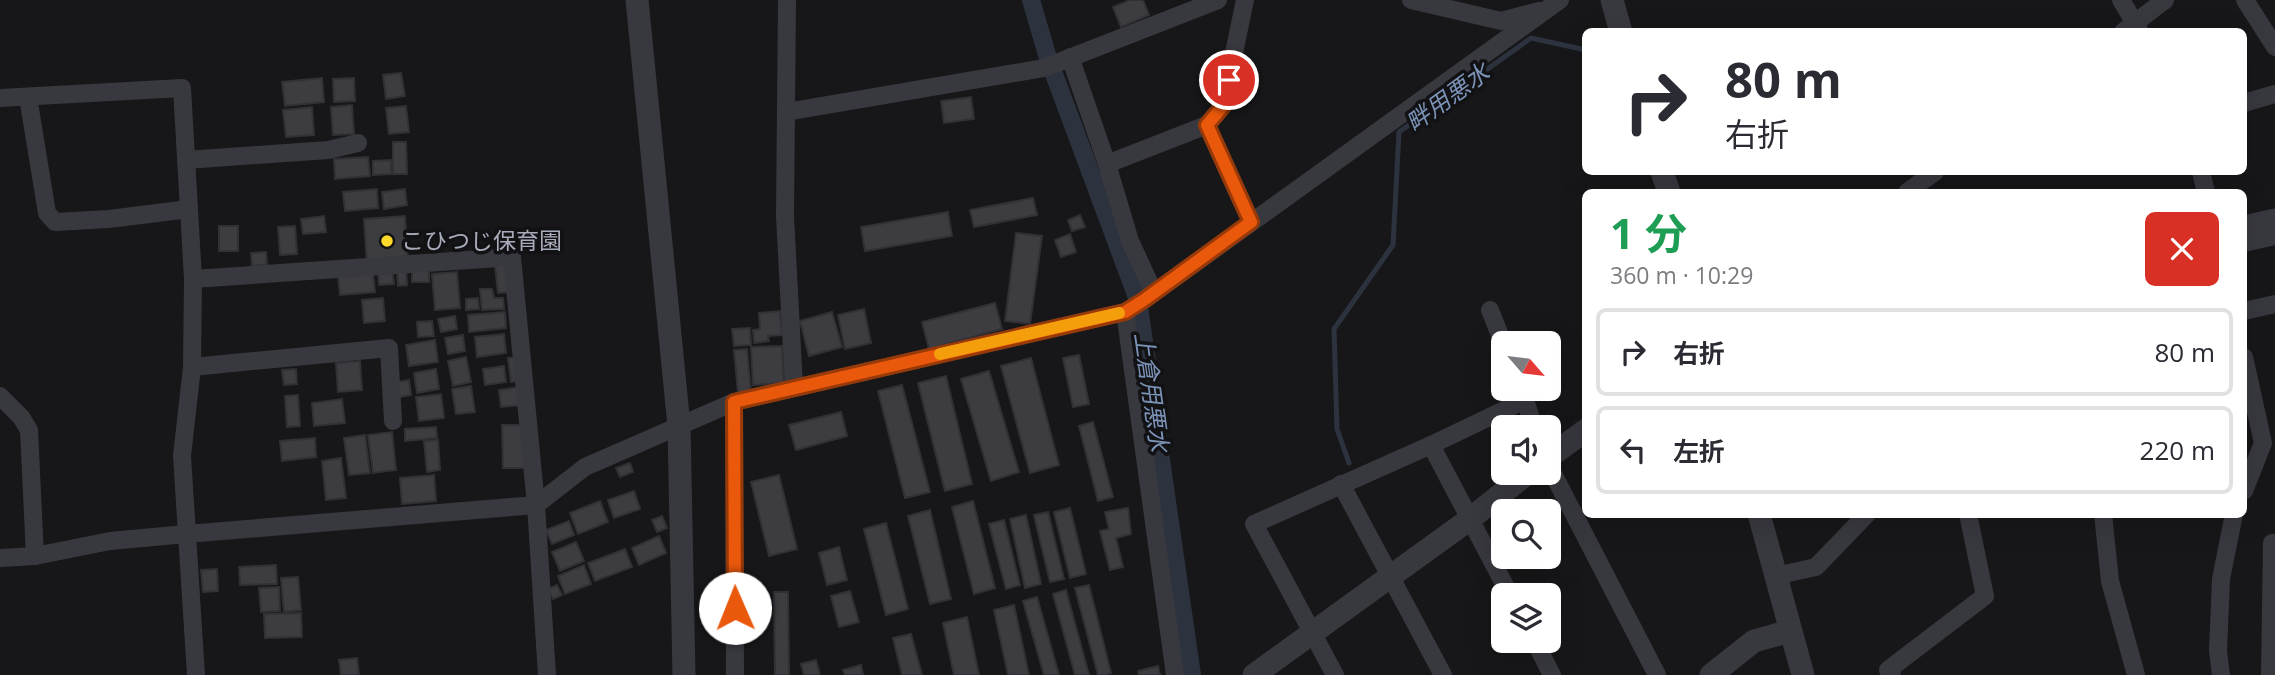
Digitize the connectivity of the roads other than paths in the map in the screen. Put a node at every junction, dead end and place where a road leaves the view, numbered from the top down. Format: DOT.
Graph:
graph roads {
  1 [pos="637,0"];
  2 [pos="787,0"];
  3 [pos="1218,0"];
  4 [pos="1245,0"];
  5 [pos="1411,0"];
  6 [pos="1612,0"];
  7 [pos="2121,0"];
  8 [pos="2165,0"];
  9 [pos="2245,0"];
  10 [pos="1553,4"];
  11 [pos="1620,28"];
  12 [pos="2132,28"];
  13 [pos="2133,28"];
  14 [pos="2275,47"];
  15 [pos="1058,62"];
  16 [pos="2275,94"];
  17 [pos="28,97"];
  18 [pos="0,98"];
  19 [pos="2247,102"];
  20 [pos="786,112"];
  21 [pos="1207,125"];
  22 [pos="358,143"];
  23 [pos="186,160"];
  24 [pos="1107,164"];
  25 [pos="1933,180"];
  26 [pos="1914,189"];
  27 [pos="189,209"];
  28 [pos="2275,220"];
  29 [pos="1251,222"];
  30 [pos="2247,226"];
  31 [pos="2275,238"];
  32 [pos="2247,244"];
  33 [pos="193,279"];
  34 [pos="1149,297"];
  35 [pos="2275,304"];
  36 [pos="1490,310"];
  37 [pos="2247,310"];
  38 [pos="1125,312"];
  39 [pos="1498,331"];
  40 [pos="192,367"];
  41 [pos="794,387"];
  42 [pos="0,396"];
  43 [pos="2248,397"];
  44 [pos="1511,401"];
  45 [pos="734,402"];
  46 [pos="393,421"];
  47 [pos="679,426"];
  48 [pos="1582,433"];
  49 [pos="2269,443"];
  50 [pos="1431,446"];
  51 [pos="1561,448"];
  52 [pos="1341,484"];
  53 [pos="1513,485"];
  54 [pos="1559,485"];
  55 [pos="2247,485"];
  56 [pos="537,505"];
  57 [pos="1760,518"];
  58 [pos="1863,518"];
  59 [pos="1969,518"];
  60 [pos="2103,518"];
  61 [pos="2233,518"];
  62 [pos="1470,519"];
  63 [pos="186,534"];
  64 [pos="2275,543"];
  65 [pos="36,556"];
  66 [pos="0,558"];
  67 [pos="1389,576"];
  68 [pos="1775,576"];
  69 [pos="1504,583"];
  70 [pos="1790,631"];
  71 [pos="1313,634"];
  72 [pos="1541,653"];
  73 [pos="196,675"];
  74 [pos="547,675"];
  75 [pos="684,675"];
  76 [pos="736,675"];
  77 [pos="1175,675"];
  78 [pos="1254,675"];
  79 [pos="1335,675"];
  80 [pos="1443,675"];
  81 [pos="1552,675"];
  82 [pos="1657,675"];
  83 [pos="1711,675"];
  84 [pos="1802,675"];
  85 [pos="1892,675"];
  86 [pos="2136,675"];
  87 [pos="2221,675"];
  88 [pos="2270,675"];
  1 -- 47 [label="street"];
  2 -- 20 [label="street"];
  3 -- 15 [label="street"];
  4 -- 21 [label="street"];
  5 -- 10 [label="street"];
  6 -- 11 [label="street"];
  7 -- 12 [label="street"];
  8 -- 13 [label="street"];
  9 -- 14 [label="street"];
  10 -- 29 [label="street"];
  15 -- 20 [label="street"];
  15 -- 24 [label="street"];
  16 -- 19 [label="street"];
  17 -- 18 [label="street"];
  17 -- 23 [label="street"];
  17 -- 27 [label="street"];
  20 -- 41 [label="street"];
  21 -- 24 [label="street"];
  21 -- 29 [label="street"];
  22 -- 23 [label="street"];
  23 -- 27 [label="street"];
  24 -- 34 [label="street"];
  25 -- 26 [label="street"];
  27 -- 33 [label="street"];
  28 -- 30 [label="street"];
  29 -- 34 [label="street"];
  31 -- 32 [label="street"];
  33 -- 40 [label="street"];
  33 -- 56 [label="street"];
  34 -- 38 [label="street"];
  35 -- 37 [label="street"];
  36 -- 39 [label="street"];
  38 -- 41 [label="street"];
  38 -- 77 [label="street"];
  40 -- 46 [label="street"];
  40 -- 63 [label="street"];
  41 -- 45 [label="street"];
  42 -- 65 [label="street"];
  43 -- 49 [label="street"];
  44 -- 50 [label="street"];
  45 -- 47 [label="street"];
  45 -- 76 [label="street"];
  47 -- 56 [label="street"];
  47 -- 75 [label="street"];
  48 -- 51 [label="street"];
  49 -- 55 [label="street"];
  50 -- 52 [label="street"];
  50 -- 62 [label="street"];
  52 -- 67 [label="street"];
  52 -- 71 [label="street"];
  53 -- 62 [label="street"];
  54 -- 82 [label="street"];
  56 -- 63 [label="street"];
  56 -- 74 [label="street"];
  57 -- 68 [label="street"];
  58 -- 68 [label="street"];
  59 -- 85 [label="street"];
  60 -- 86 [label="street"];
  61 -- 87 [label="street"];
  62 -- 67 [label="street"];
  62 -- 69 [label="street"];
  63 -- 65 [label="street"];
  63 -- 73 [label="street"];
  64 -- 88 [label="street"];
  65 -- 66 [label="street"];
  67 -- 71 [label="street"];
  67 -- 80 [label="street"];
  68 -- 70 [label="street"];
  70 -- 83 [label="street"];
  70 -- 84 [label="street"];
  71 -- 78 [label="street"];
  71 -- 79 [label="street"];
  72 -- 81 [label="street"];
}
